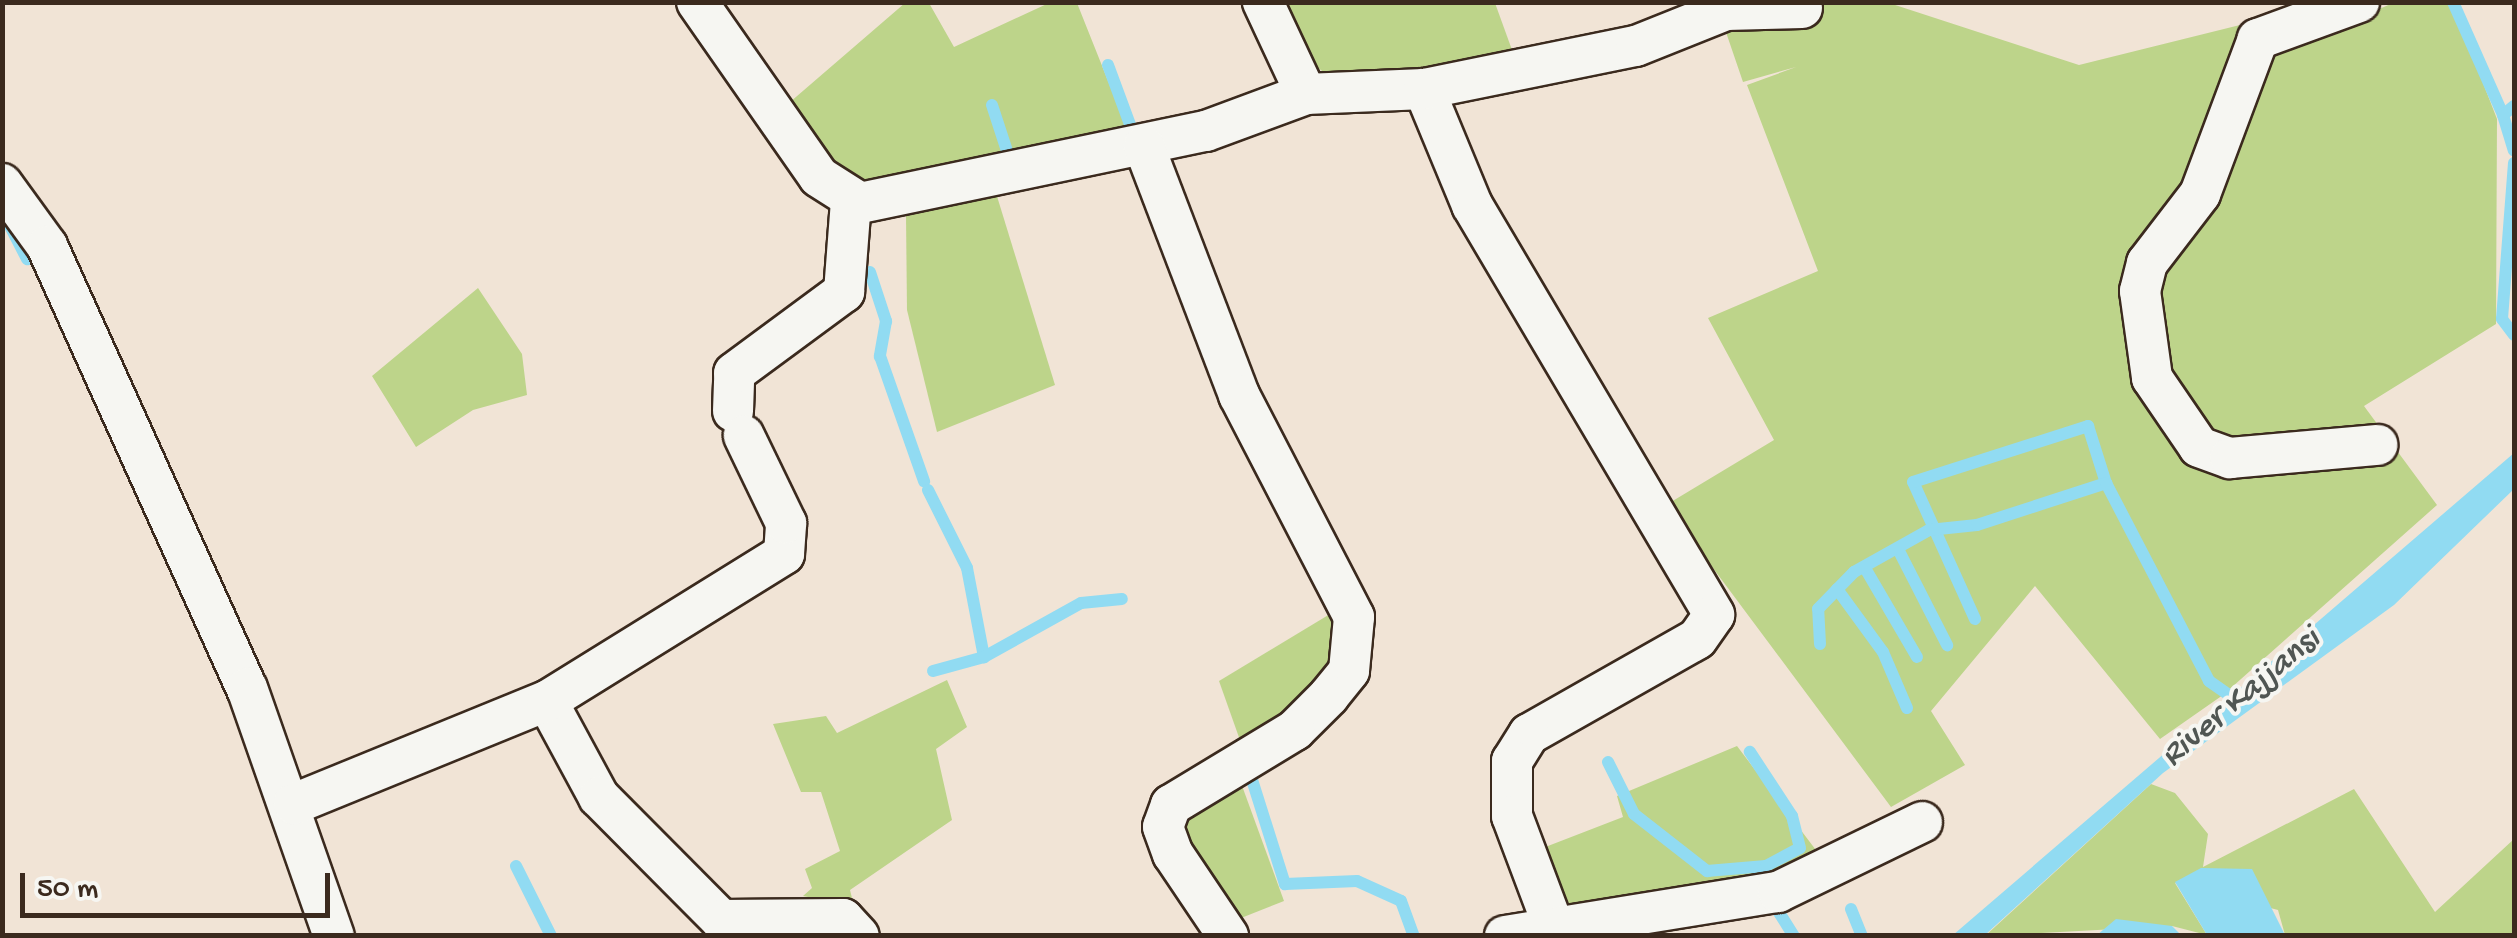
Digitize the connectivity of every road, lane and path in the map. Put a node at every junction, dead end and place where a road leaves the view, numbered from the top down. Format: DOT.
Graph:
graph roads {
  1 [pos="697,2"];
  2 [pos="1264,2"];
  3 [pos="2359,2"];
  4 [pos="1802,8"];
  5 [pos="1424,89"];
  6 [pos="1306,94"];
  7 [pos="1144,146"];
  8 [pos="2,184"];
  9 [pos="850,201"];
  10 [pos="2377,445"];
  11 [pos="547,701"];
  12 [pos="294,804"];
  13 [pos="1922,822"];
  14 [pos="1554,929"];
  15 [pos="334,936"];
  16 [pos="859,936"];
  17 [pos="1228,936"];
  18 [pos="1505,936"];
  1 -- 9 [label="street"];
  2 -- 6 [label="street"];
  3 -- 10 [label="street"];
  4 -- 5 [label="street"];
  5 -- 6 [label="street"];
  5 -- 14 [label="street"];
  6 -- 7 [label="street"];
  7 -- 9 [label="street"];
  7 -- 17 [label="street"];
  8 -- 12 [label="street"];
  9 -- 11 [label="street"];
  11 -- 12 [label="street"];
  11 -- 16 [label="street"];
  12 -- 15 [label="street"];
  13 -- 14 [label="street"];
  14 -- 18 [label="street"];
}
